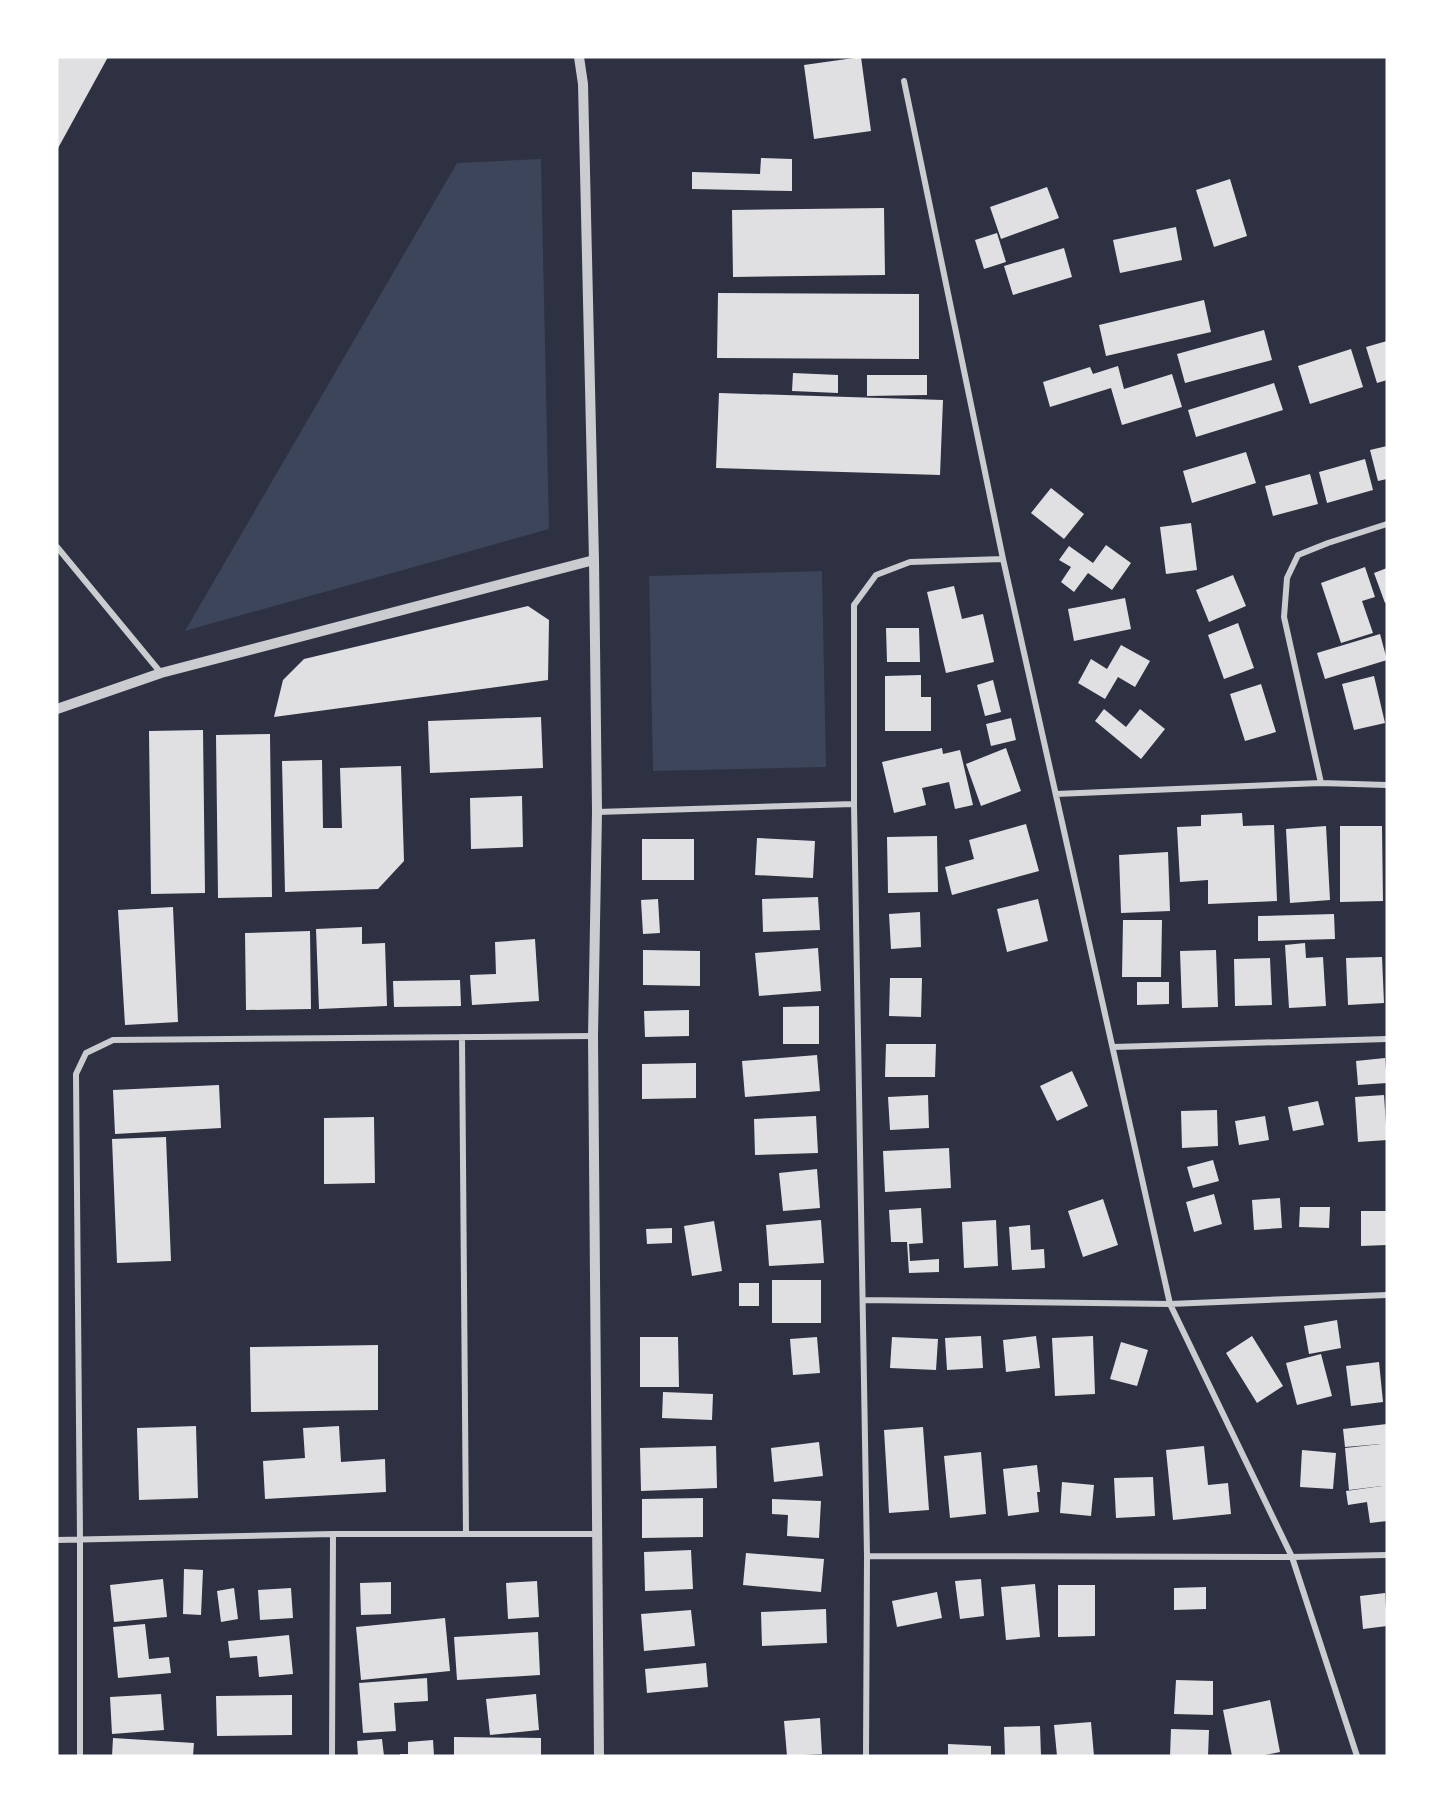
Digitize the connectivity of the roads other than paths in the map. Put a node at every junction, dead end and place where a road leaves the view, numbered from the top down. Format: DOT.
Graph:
graph roads {
  1 [pos="579,57"];
  2 [pos="904,81"];
  3 [pos="1387,524"];
  4 [pos="57,547"];
  5 [pos="1003,559"];
  6 [pos="594,560"];
  7 [pos="161,673"];
  8 [pos="57,709"];
  9 [pos="1321,783"];
  10 [pos="1387,785"];
  11 [pos="1056,794"];
  12 [pos="854,804"];
  13 [pos="597,812"];
  14 [pos="593,1036"];
  15 [pos="462,1037"];
  16 [pos="1387,1040"];
  17 [pos="1113,1047"];
  18 [pos="1387,1295"];
  19 [pos="864,1299"];
  20 [pos="1170,1304"];
  21 [pos="333,1534"];
  22 [pos="466,1534"];
  23 [pos="598,1534"];
  24 [pos="81,1539"];
  25 [pos="57,1540"];
  26 [pos="1387,1555"];
  27 [pos="867,1556"];
  28 [pos="1292,1557"];
  29 [pos="80,1756"];
  30 [pos="332,1756"];
  31 [pos="599,1756"];
  32 [pos="866,1756"];
  33 [pos="1357,1756"];
  1 -- 6 [label="street"];
  2 -- 5 [label="street"];
  3 -- 9 [label="street"];
  4 -- 7 [label="street"];
  5 -- 11 [label="street"];
  5 -- 12 [label="street"];
  6 -- 7 [label="street"];
  6 -- 13 [label="street"];
  7 -- 8 [label="street"];
  9 -- 10 [label="street"];
  9 -- 11 [label="street"];
  11 -- 17 [label="street"];
  12 -- 13 [label="street"];
  12 -- 19 [label="street"];
  13 -- 14 [label="street"];
  14 -- 15 [label="street"];
  14 -- 23 [label="street"];
  15 -- 22 [label="street"];
  15 -- 24 [label="street"];
  16 -- 17 [label="street"];
  17 -- 20 [label="street"];
  18 -- 20 [label="street"];
  19 -- 20 [label="street"];
  19 -- 27 [label="street"];
  20 -- 28 [label="street"];
  21 -- 22 [label="street"];
  21 -- 24 [label="street"];
  21 -- 30 [label="street"];
  22 -- 23 [label="street"];
  23 -- 31 [label="street"];
  24 -- 25 [label="street"];
  24 -- 29 [label="street"];
  26 -- 28 [label="street"];
  27 -- 28 [label="street"];
  27 -- 32 [label="street"];
  28 -- 33 [label="street"];
}
